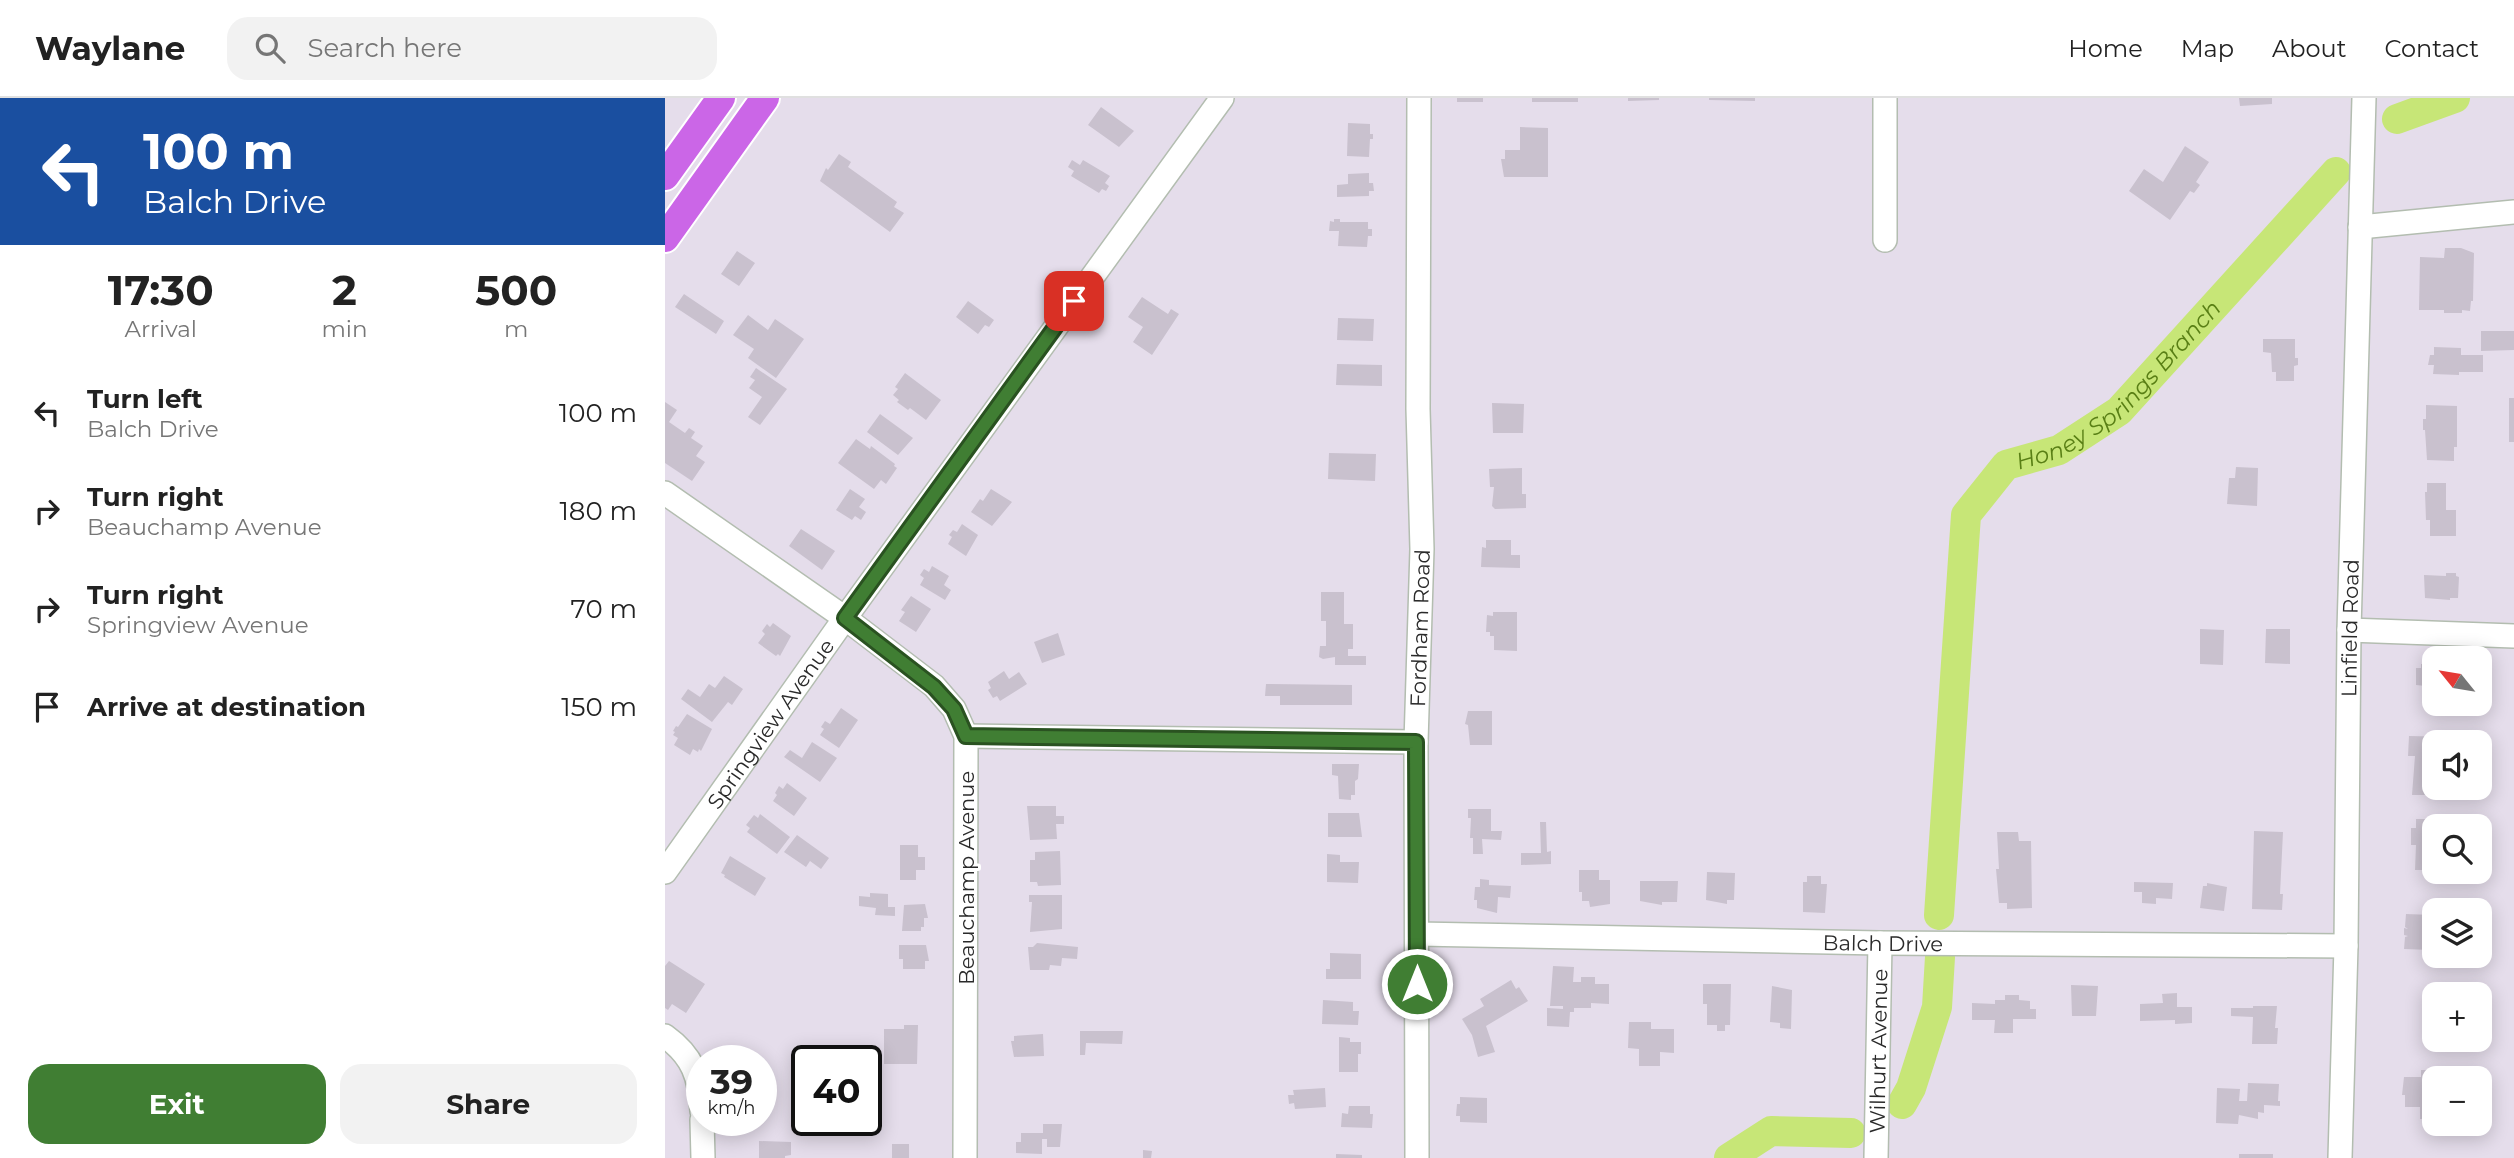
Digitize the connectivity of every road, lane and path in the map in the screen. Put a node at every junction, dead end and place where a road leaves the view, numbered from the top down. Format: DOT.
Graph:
graph roads {
  1 [pos="721,98"];
  2 [pos="765,98"];
  3 [pos="1222,98"];
  4 [pos="1419,98"];
  5 [pos="1885,98"];
  6 [pos="2364,98"];
  7 [pos="665,176"];
  8 [pos="2514,212"];
  9 [pos="2360,227"];
  10 [pos="665,238"];
  11 [pos="1885,240"];
  12 [pos="665,493"];
  13 [pos="845,618"];
  14 [pos="2349,630"];
  15 [pos="2514,636"];
  16 [pos="966,736"];
  17 [pos="1416,742"];
  18 [pos="665,872"];
  19 [pos="1417,934"];
  20 [pos="1880,943"];
  21 [pos="2346,946"];
  22 [pos="665,1036"];
  23 [pos="686,1054"];
  24 [pos="702,1136"];
  25 [pos="703,1158"];
  26 [pos="965,1158"];
  27 [pos="1417,1158"];
  28 [pos="1876,1158"];
  29 [pos="2340,1158"];
  1 -- 7 [label="main road"];
  2 -- 10 [label="main road"];
  3 -- 13 [label="street, Springview Avenue"];
  4 -- 17 [label="street, Fordham Road"];
  5 -- 11 [label="street"];
  6 -- 9 [label="street, Linfield Road"];
  8 -- 9 [label="street"];
  9 -- 14 [label="street, Linfield Road"];
  12 -- 13 [label="street, Beauchamp Avenue"];
  13 -- 16 [label="street, Beauchamp Avenue"];
  13 -- 18 [label="street, Springview Avenue"];
  14 -- 15 [label="street"];
  14 -- 21 [label="street, Linfield Road"];
  16 -- 17 [label="street"];
  16 -- 26 [label="street, Beauchamp Avenue"];
  17 -- 19 [label="street, Fordham Road"];
  19 -- 20 [label="street, Balch Drive"];
  19 -- 27 [label="street, Fordham Road"];
  20 -- 21 [label="street, Balch Drive"];
  20 -- 28 [label="street, Wilhurt Avenue"];
  21 -- 29 [label="street, Linfield Road"];
  22 -- 23 [label="street"];
  24 -- 25 [label="street"];
}
